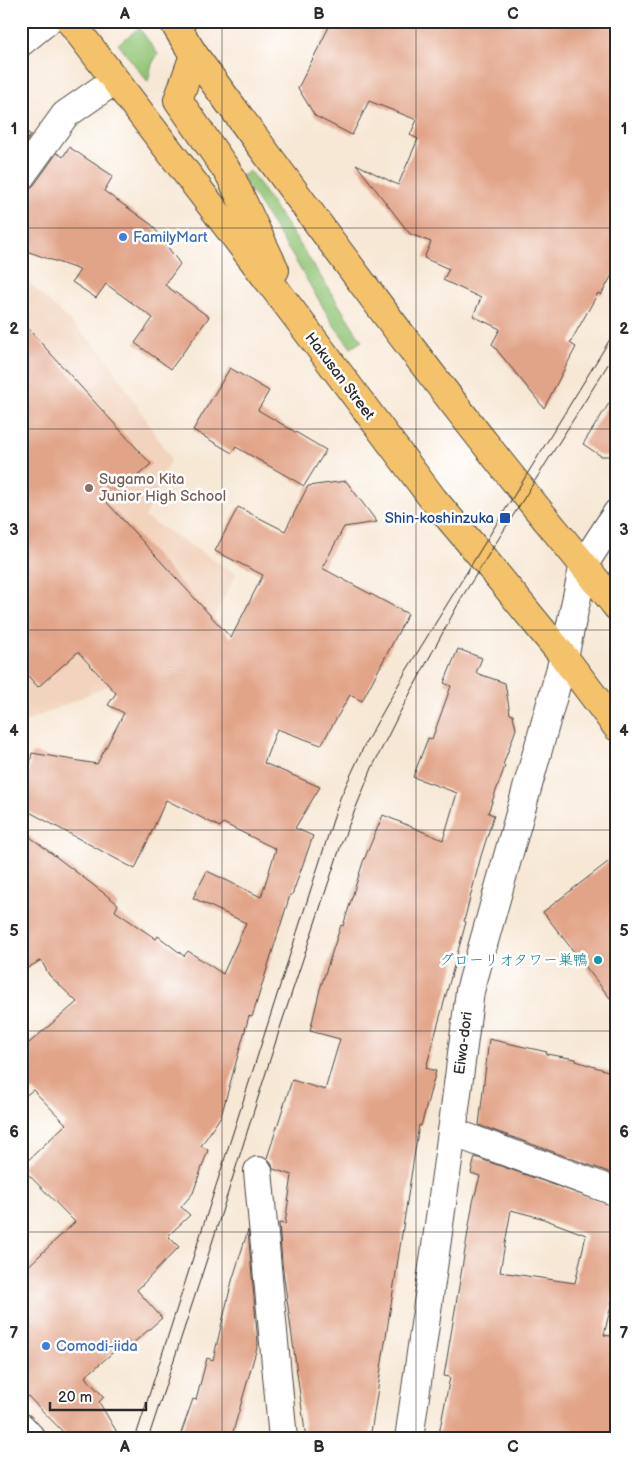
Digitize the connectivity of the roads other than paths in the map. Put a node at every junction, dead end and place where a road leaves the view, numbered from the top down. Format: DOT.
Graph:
graph roads {
  1 [pos="47,21"];
  2 [pos="70,21"];
  3 [pos="172,21"];
  4 [pos="21,42"];
  5 [pos="194,55"];
  6 [pos="114,80"];
  7 [pos="21,176"];
  8 [pos="298,319"];
  9 [pos="617,513"];
  10 [pos="584,564"];
  11 [pos="617,607"];
  12 [pos="564,657"];
  13 [pos="617,727"];
  14 [pos="452,1132"];
  15 [pos="258,1171"];
  16 [pos="617,1192"];
  17 [pos="21,1427"];
  18 [pos="32,1439"];
  19 [pos="282,1439"];
  20 [pos="409,1439"];
  1 -- 4 [label="street"];
  2 -- 6 [label="highway, Hakusan Street"];
  3 -- 5 [label="highway"];
  5 -- 8 [label="highway"];
  5 -- 10 [label="highway"];
  6 -- 7 [label="street"];
  6 -- 8 [label="highway, Hakusan Street"];
  8 -- 12 [label="highway, Hakusan Street"];
  9 -- 10 [label="street"];
  10 -- 11 [label="highway"];
  10 -- 12 [label="street, Eiwa-dori"];
  12 -- 13 [label="highway, Hakusan Street"];
  12 -- 14 [label="street, Eiwa-dori"];
  14 -- 16 [label="street"];
  14 -- 20 [label="street, Eiwa-dori"];
  15 -- 19 [label="street"];
  17 -- 18 [label="street"];
}
